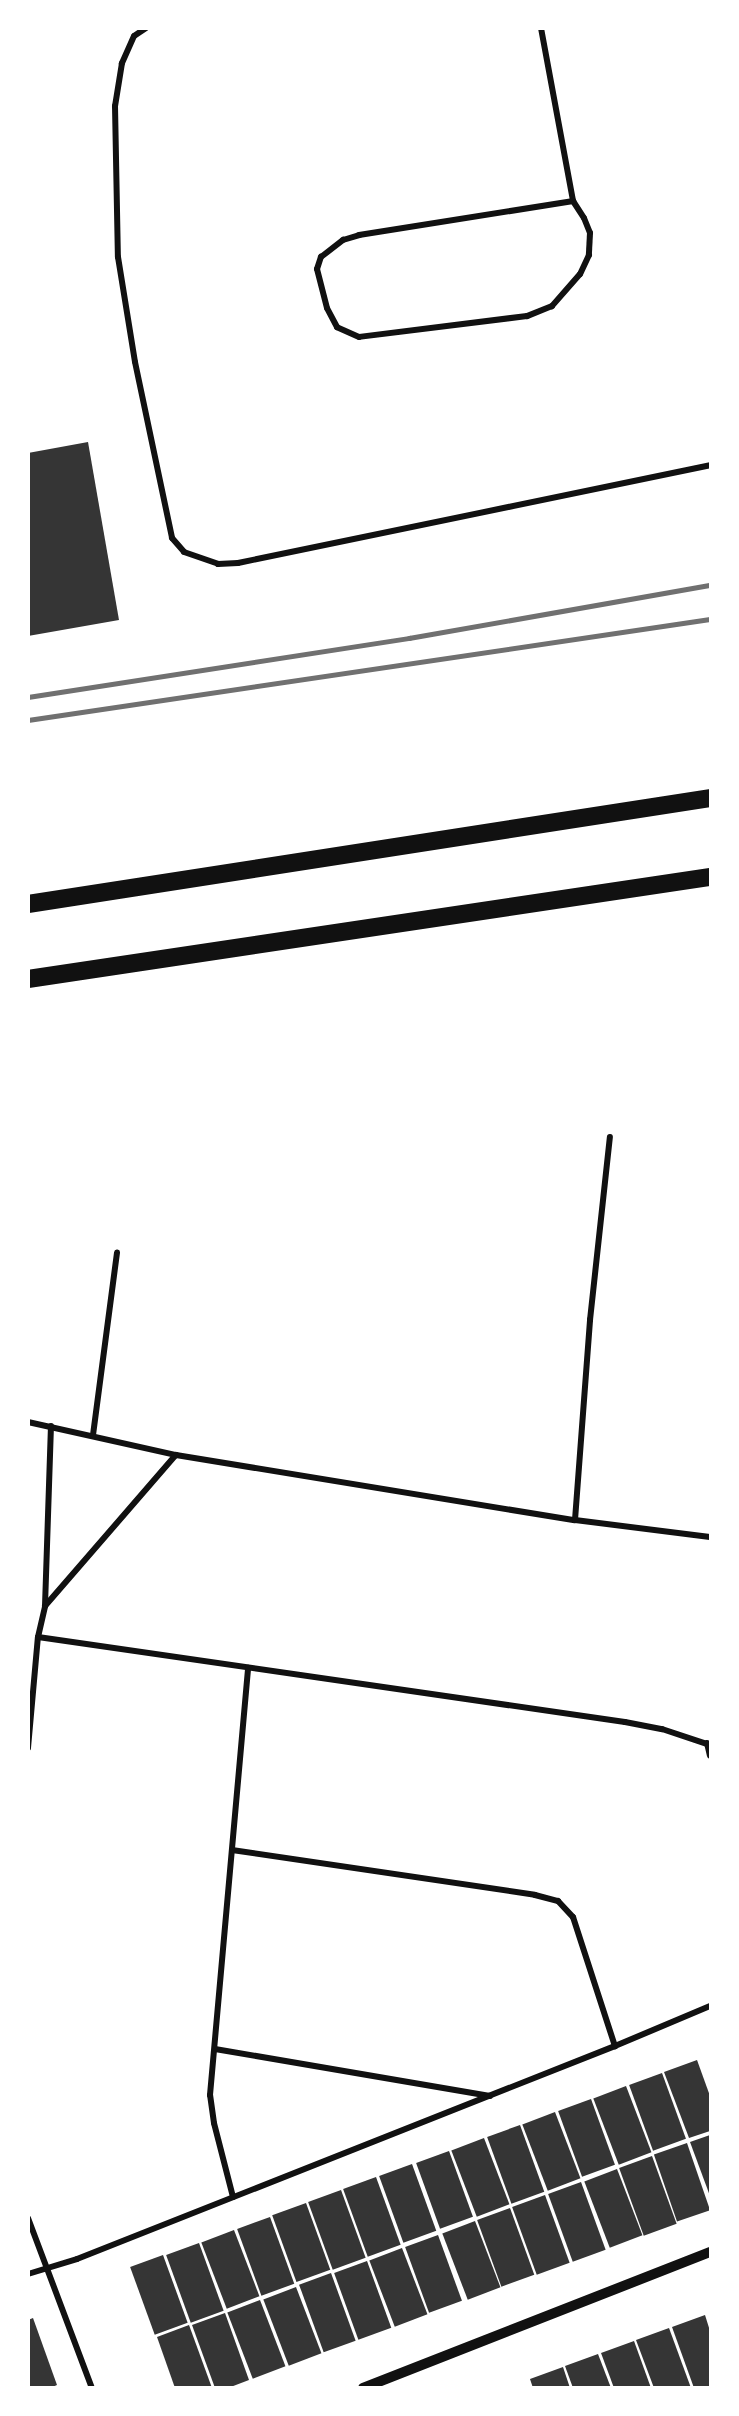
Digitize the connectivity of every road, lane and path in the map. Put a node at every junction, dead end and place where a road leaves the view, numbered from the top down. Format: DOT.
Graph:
graph roads {
  1 [pos="146,28"];
  2 [pos="541,28"];
  3 [pos="573,201"];
  4 [pos="711,465"];
  5 [pos="711,798"];
  6 [pos="711,877"];
  7 [pos="28,904"];
  8 [pos="28,979"];
  9 [pos="609,1137"];
  10 [pos="117,1253"];
  11 [pos="28,1422"];
  12 [pos="51,1426"];
  13 [pos="93,1435"];
  14 [pos="176,1455"];
  15 [pos="575,1520"];
  16 [pos="711,1537"];
  17 [pos="45,1606"];
  18 [pos="38,1637"];
  19 [pos="248,1668"];
  20 [pos="709,1744"];
  21 [pos="28,1748"];
  22 [pos="711,1756"];
  23 [pos="232,1850"];
  24 [pos="711,2006"];
  25 [pos="615,2046"];
  26 [pos="215,2049"];
  27 [pos="490,2096"];
  28 [pos="233,2198"];
  29 [pos="28,2218"];
  30 [pos="711,2252"];
  31 [pos="50,2270"];
  32 [pos="28,2274"];
  33 [pos="92,2388"];
  34 [pos="363,2388"];
  1 -- 4 [label="street"];
  2 -- 3 [label="street"];
  3 -- 3 [label="street"];
  5 -- 7 [label="highway"];
  6 -- 8 [label="highway"];
  9 -- 15 [label="street"];
  10 -- 13 [label="street"];
  11 -- 12 [label="street"];
  12 -- 13 [label="street"];
  12 -- 17 [label="street"];
  13 -- 14 [label="street"];
  14 -- 15 [label="street"];
  14 -- 17 [label="street"];
  15 -- 16 [label="street"];
  17 -- 18 [label="street"];
  18 -- 19 [label="street"];
  18 -- 21 [label="street"];
  19 -- 20 [label="street"];
  19 -- 23 [label="street"];
  20 -- 22 [label="street"];
  23 -- 25 [label="street"];
  23 -- 26 [label="street"];
  24 -- 25 [label="street"];
  25 -- 27 [label="street"];
  26 -- 27 [label="street"];
  26 -- 28 [label="street"];
  27 -- 28 [label="street"];
  28 -- 31 [label="street"];
  29 -- 31 [label="street"];
  30 -- 34 [label="street"];
  31 -- 32 [label="street"];
  31 -- 33 [label="street"];
}
